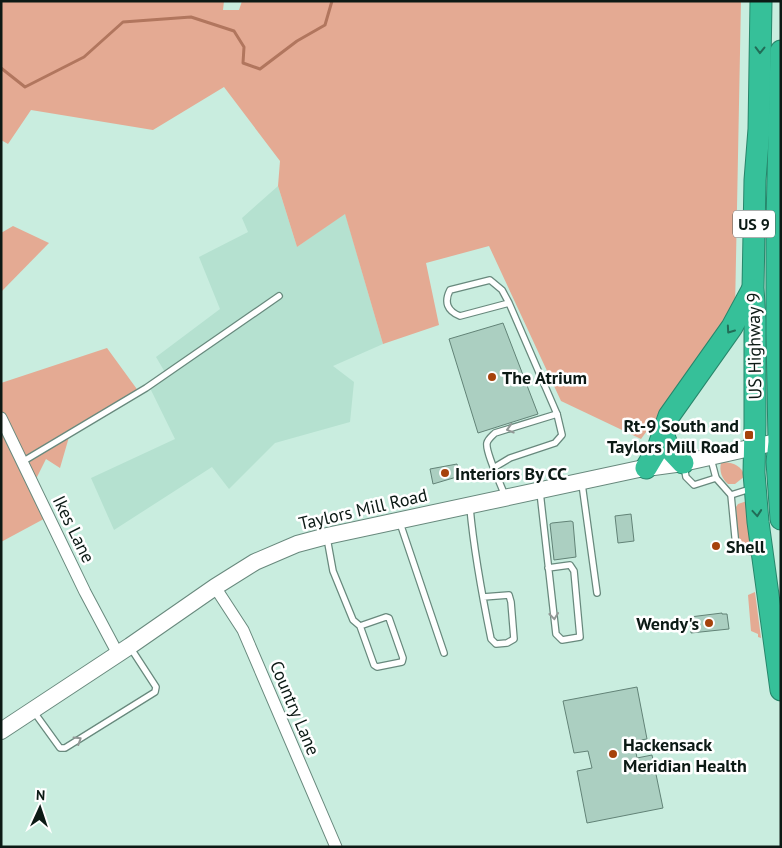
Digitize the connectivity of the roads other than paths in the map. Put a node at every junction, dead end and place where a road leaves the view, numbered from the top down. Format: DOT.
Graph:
graph roads {
  1 [pos="761,1"];
  2 [pos="781,51"];
  3 [pos="779,226"];
  4 [pos="753,288"];
  5 [pos="279,296"];
  6 [pos="509,303"];
  7 [pos="779,306"];
  8 [pos="779,394"];
  9 [pos="557,414"];
  10 [pos="1,418"];
  11 [pos="663,433"];
  12 [pos="780,441"];
  13 [pos="754,447"];
  14 [pos="710,457"];
  15 [pos="22,462"];
  16 [pos="683,463"];
  17 [pos="495,467"];
  18 [pos="646,468"];
  19 [pos="716,478"];
  20 [pos="582,482"];
  21 [pos="755,487"];
  22 [pos="540,490"];
  23 [pos="731,495"];
  24 [pos="505,498"];
  25 [pos="469,506"];
  26 [pos="781,519"];
  27 [pos="399,520"];
  28 [pos="327,536"];
  29 [pos="762,556"];
  30 [pos="548,568"];
  31 [pos="215,587"];
  32 [pos="597,593"];
  33 [pos="483,597"];
  34 [pos="360,626"];
  35 [pos="124,650"];
  36 [pos="444,653"];
  37 [pos="781,690"];
  38 [pos="33,710"];
  39 [pos="1,731"];
  40 [pos="336,847"];
  1 -- 4 [label="highway, US Highway 9 / US 9, one-way"];
  2 -- 3 [label="highway, US Highway 9 / US 9"];
  3 -- 7 [label="highway, US Highway 9 / US 9"];
  4 -- 11 [label="highway, one-way"];
  4 -- 13 [label="highway, US Highway 9 / US 9"];
  5 -- 15 [label="lane"];
  6 -- 6 [label="lane"];
  6 -- 9 [label="lane"];
  7 -- 8 [label="highway, US Highway 9 / US 9"];
  8 -- 12 [label="highway, US Highway 9 / US 9"];
  9 -- 17 [label="lane"];
  9 -- 17 [label="lane, one-way"];
  10 -- 15 [label="street, Ikes Lane"];
  11 -- 16 [label="highway"];
  11 -- 18 [label="highway"];
  12 -- 13 [label="street, Taylors Mill Road"];
  12 -- 26 [label="highway, US Highway 9 / US 9"];
  13 -- 14 [label="street, Taylors Mill Road"];
  13 -- 21 [label="highway, US Highway 9 / US 9"];
  14 -- 16 [label="street, Taylors Mill Road"];
  14 -- 19 [label="lane"];
  15 -- 35 [label="street, Ikes Lane"];
  16 -- 18 [label="street, Taylors Mill Road"];
  16 -- 19 [label="lane"];
  17 -- 24 [label="lane"];
  18 -- 20 [label="street, Taylors Mill Road"];
  19 -- 23 [label="lane"];
  20 -- 22 [label="street, Taylors Mill Road"];
  20 -- 32 [label="lane"];
  21 -- 23 [label="lane"];
  21 -- 29 [label="highway, US Highway 9 / US 9, one-way"];
  22 -- 24 [label="street, Taylors Mill Road"];
  22 -- 30 [label="lane"];
  23 -- 29 [label="lane"];
  24 -- 25 [label="street, Taylors Mill Road"];
  25 -- 27 [label="street, Taylors Mill Road"];
  25 -- 33 [label="lane"];
  27 -- 28 [label="street, Taylors Mill Road"];
  27 -- 36 [label="lane"];
  28 -- 31 [label="street, Taylors Mill Road"];
  28 -- 34 [label="lane"];
  29 -- 37 [label="highway, US Highway 9 / US 9"];
  30 -- 30 [label="lane, one-way"];
  31 -- 35 [label="street, Taylors Mill Road"];
  31 -- 40 [label="street, Country Lane"];
  33 -- 33 [label="lane"];
  34 -- 34 [label="lane"];
  35 -- 38 [label="street, Taylors Mill Road"];
  38 -- 35 [label="lane, one-way"];
  38 -- 39 [label="street, Taylors Mill Road"];
}
